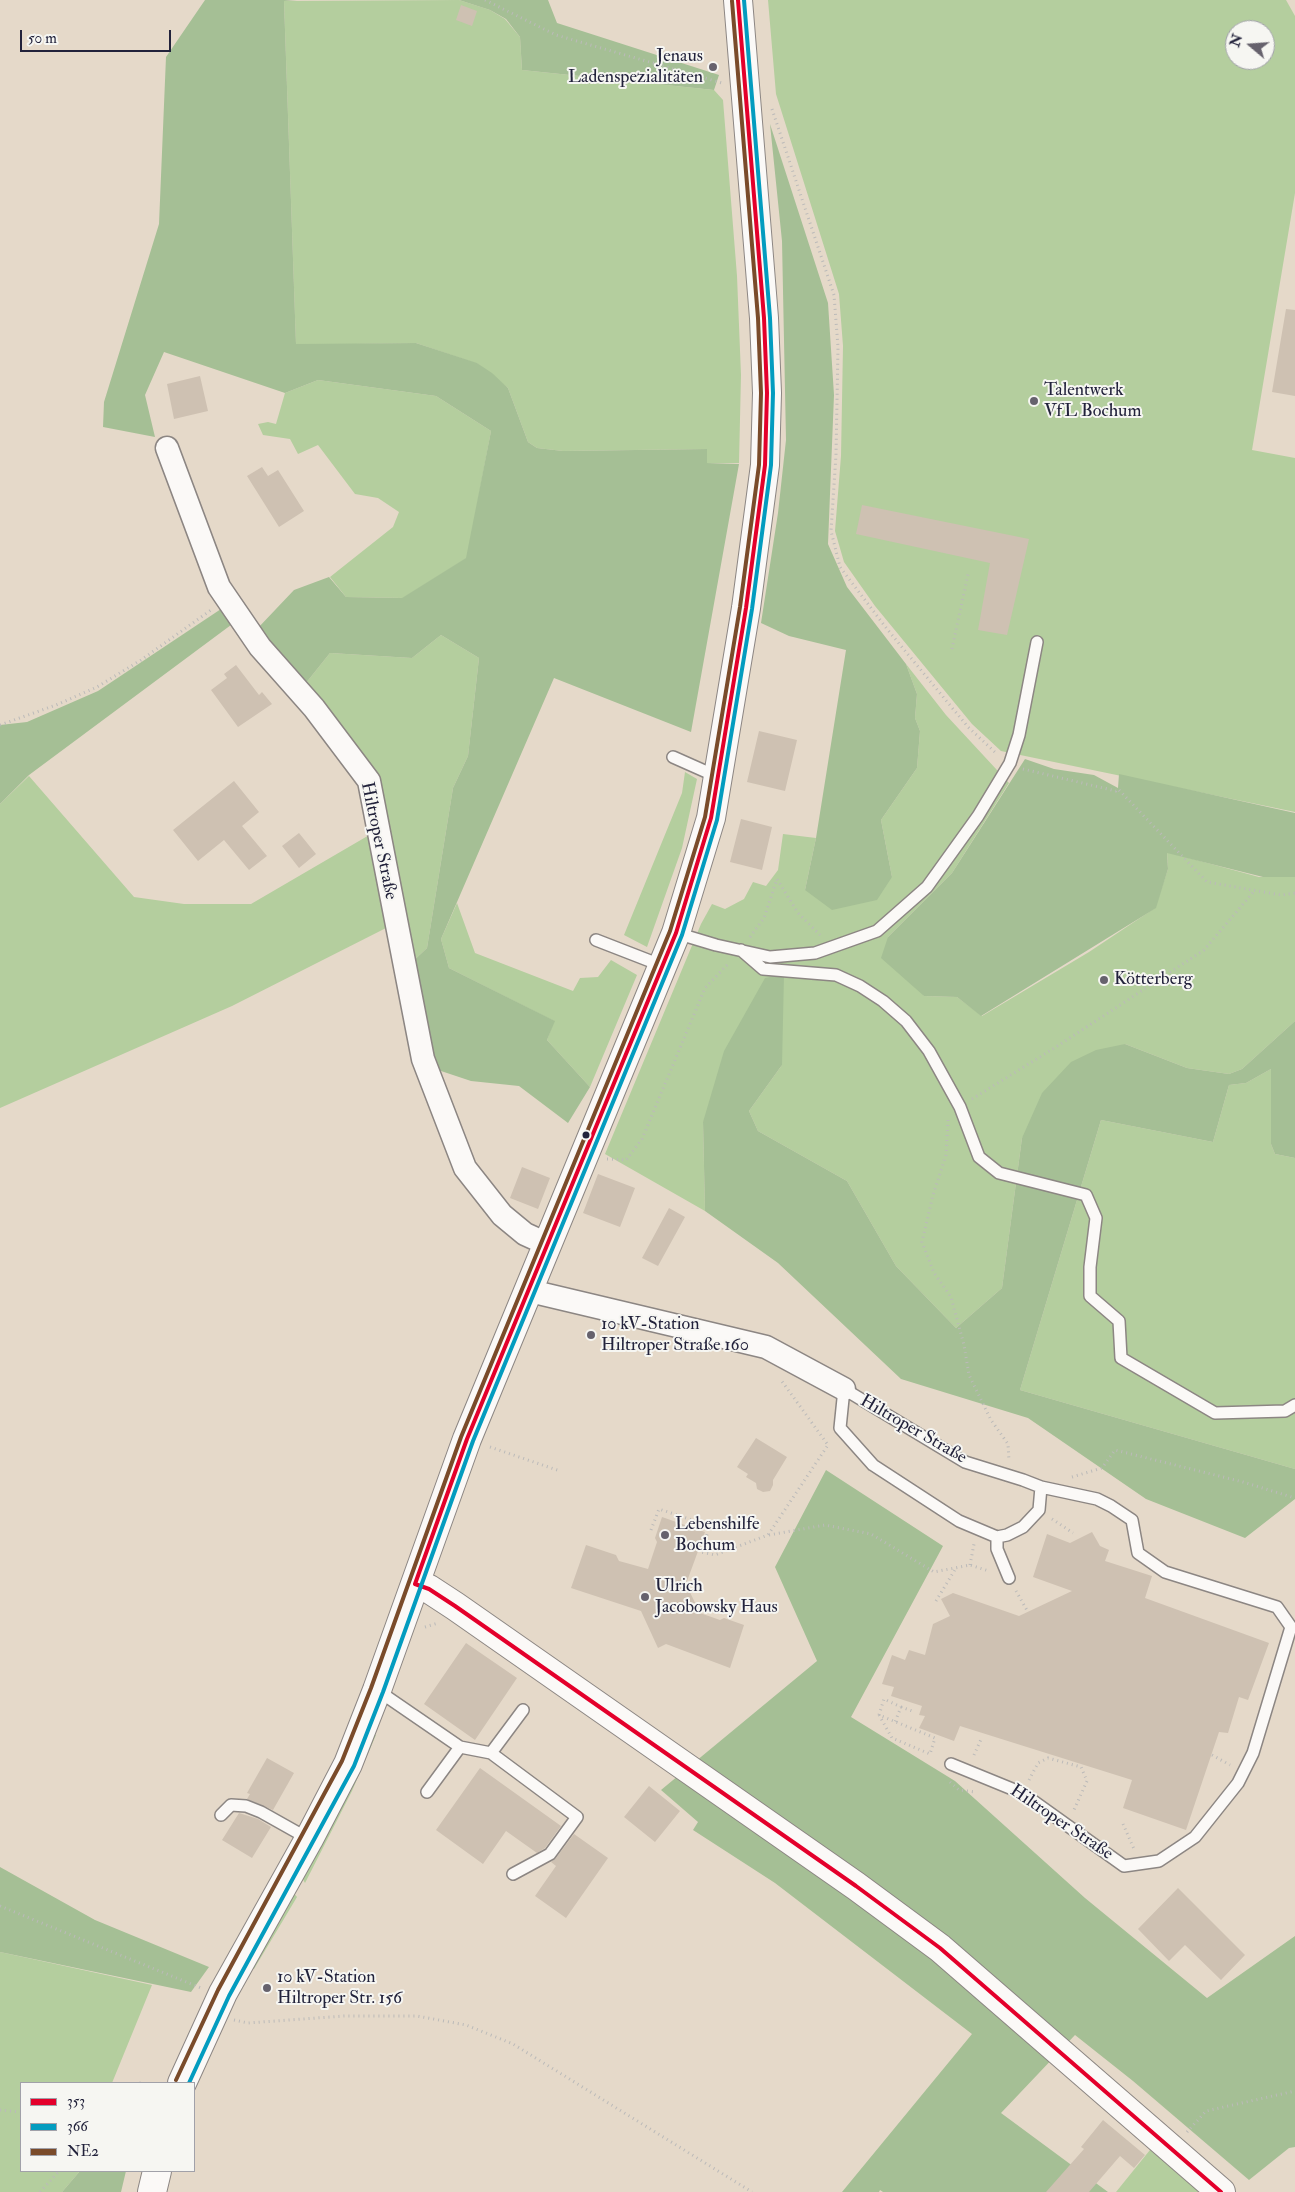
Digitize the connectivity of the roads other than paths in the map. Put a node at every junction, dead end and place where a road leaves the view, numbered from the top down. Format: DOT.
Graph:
graph roads {
  1 [pos="738,0"];
  2 [pos="167,448"];
  3 [pos="1037,642"];
  4 [pos="674,757"];
  5 [pos="718,777"];
  6 [pos="676,932"];
  7 [pos="596,940"];
  8 [pos="741,950"];
  9 [pos="663,966"];
  10 [pos="547,1244"];
  11 [pos="530,1291"];
  12 [pos="844,1388"];
  13 [pos="1295,1405"];
  14 [pos="1041,1488"];
  15 [pos="997,1537"];
  16 [pos="1009,1578"];
  17 [pos="415,1584"];
  18 [pos="377,1690"];
  19 [pos="523,1710"];
  20 [pos="460,1747"];
  21 [pos="491,1753"];
  22 [pos="951,1764"];
  23 [pos="427,1792"];
  24 [pos="221,1815"];
  25 [pos="310,1839"];
  26 [pos="513,1874"];
  27 [pos="182,2082"];
  28 [pos="157,2172"];
  29 [pos="152,2192"];
  30 [pos="1221,2192"];
  1 -- 5 [label="street"];
  2 -- 10 [label="street, Hiltroper Straße"];
  3 -- 8 [label="lane"];
  4 -- 5 [label="lane"];
  5 -- 6 [label="street"];
  6 -- 8 [label="lane"];
  6 -- 9 [label="street"];
  7 -- 9 [label="lane"];
  8 -- 13 [label="lane"];
  9 -- 10 [label="street"];
  10 -- 11 [label="street"];
  11 -- 12 [label="street, Hiltroper Straße"];
  11 -- 17 [label="street"];
  12 -- 14 [label="lane, Hiltroper Straße"];
  12 -- 15 [label="lane, Hiltroper Straße"];
  14 -- 15 [label="lane"];
  14 -- 22 [label="lane, Hiltroper Straße"];
  15 -- 16 [label="lane"];
  17 -- 18 [label="street"];
  17 -- 30 [label="street"];
  18 -- 20 [label="lane"];
  18 -- 25 [label="street"];
  19 -- 21 [label="lane"];
  20 -- 21 [label="lane"];
  20 -- 23 [label="lane"];
  21 -- 26 [label="lane"];
  24 -- 25 [label="lane"];
  25 -- 27 [label="street"];
  28 -- 29 [label="street"];
}
